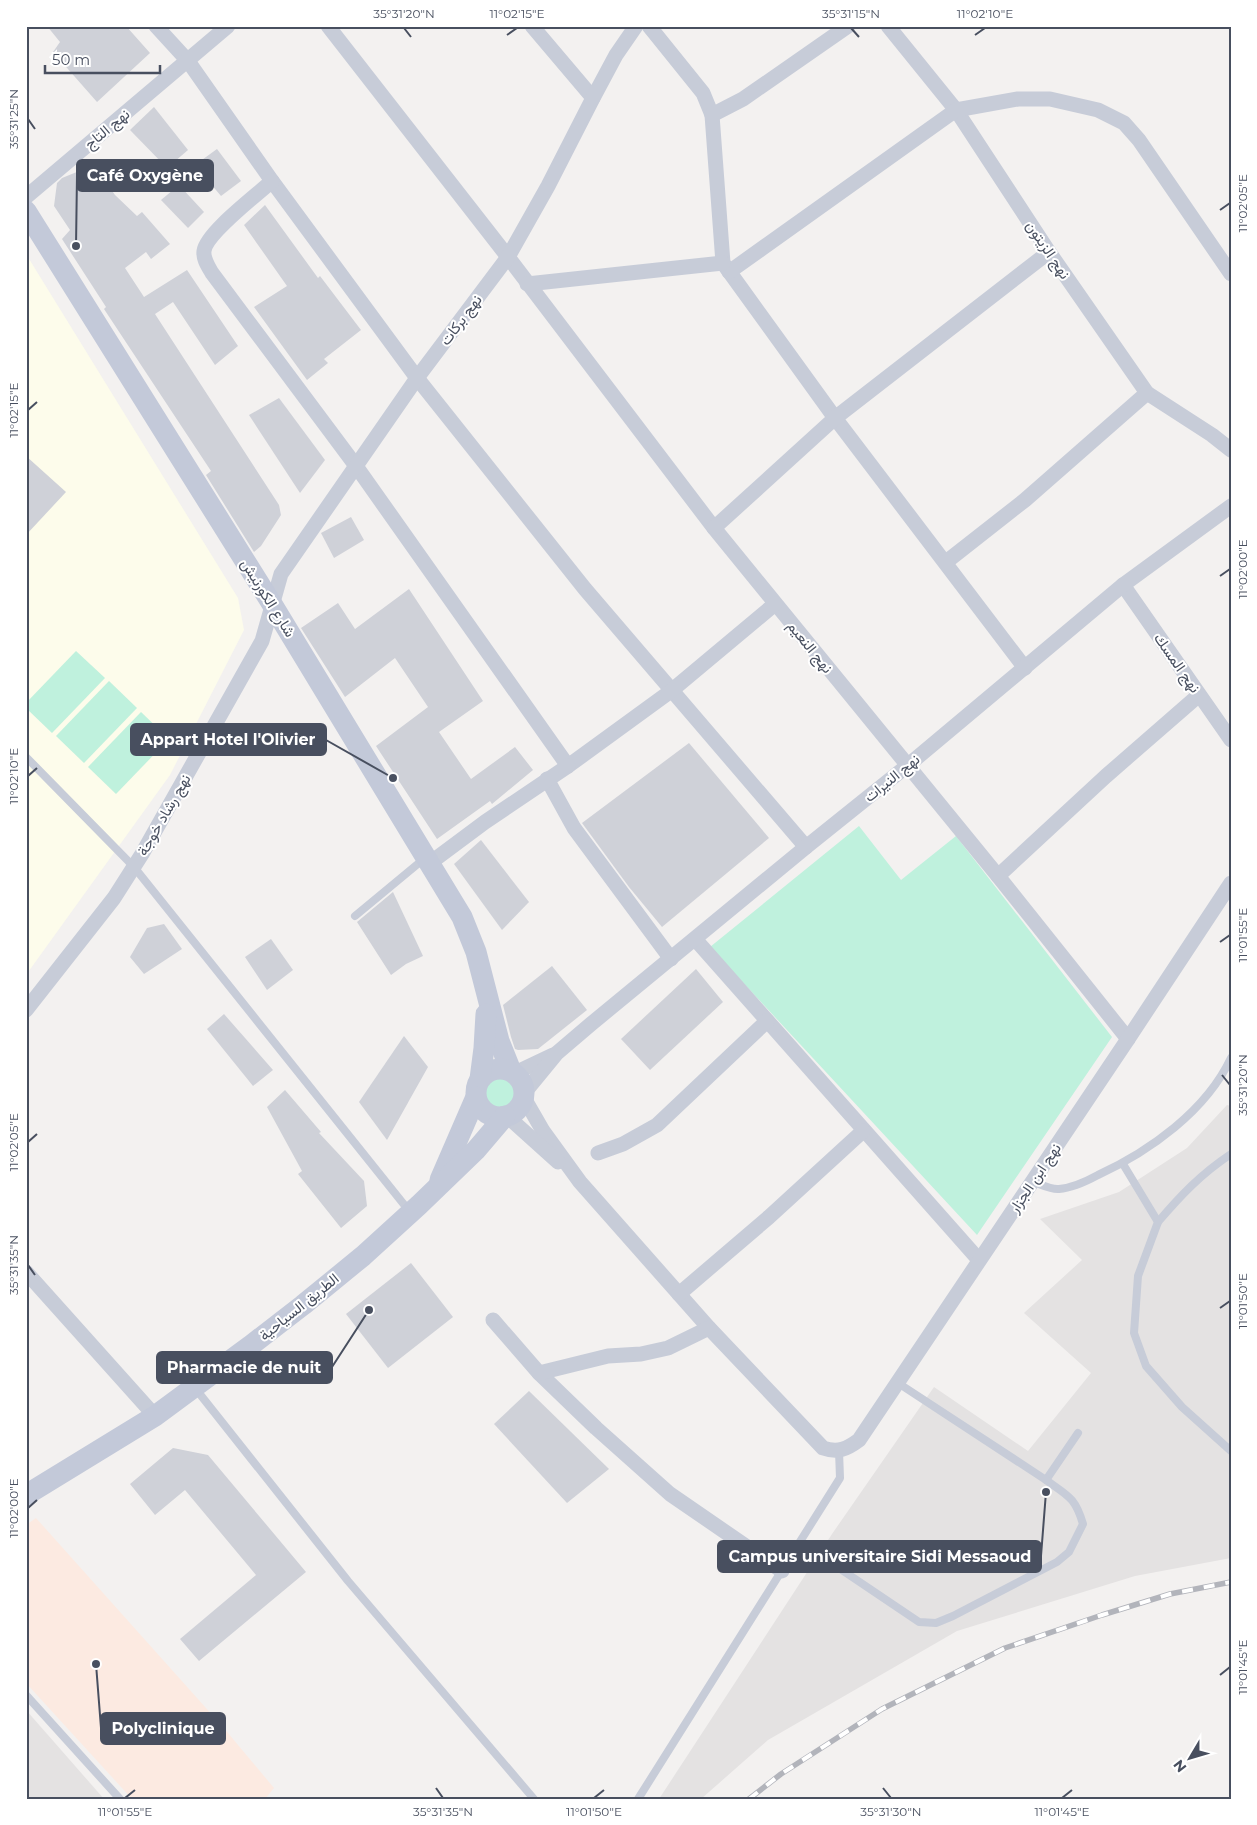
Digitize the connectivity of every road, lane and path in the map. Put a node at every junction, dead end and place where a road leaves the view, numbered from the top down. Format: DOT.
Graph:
graph roads {
  1 [pos="156,26"];
  2 [pos="228,26"];
  3 [pos="328,26"];
  4 [pos="532,26"];
  5 [pos="636,26"];
  6 [pos="649,26"];
  7 [pos="848,26"];
  8 [pos="888,26"];
  9 [pos="188,61"];
  10 [pos="593,98"];
  11 [pos="956,110"];
  12 [pos="712,115"];
  13 [pos="272,181"];
  14 [pos="26,197"];
  15 [pos="26,211"];
  16 [pos="1049,252"];
  17 [pos="508,258"];
  18 [pos="726,267"];
  19 [pos="1231,274"];
  20 [pos="527,284"];
  21 [pos="417,378"];
  22 [pos="1146,392"];
  23 [pos="835,418"];
  24 [pos="1231,450"];
  25 [pos="356,466"];
  26 [pos="1231,506"];
  27 [pos="714,528"];
  28 [pos="946,562"];
  29 [pos="1123,586"];
  30 [pos="272,604"];
  31 [pos="775,604"];
  32 [pos="1025,668"];
  33 [pos="671,691"];
  34 [pos="1199,695"];
  35 [pos="1231,740"];
  36 [pos="26,757"];
  37 [pos="568,766"];
  38 [pos="907,766"];
  39 [pos="547,779"];
  40 [pos="806,847"];
  41 [pos="428,860"];
  42 [pos="134,867"];
  43 [pos="998,876"];
  44 [pos="1231,883"];
  45 [pos="355,916"];
  46 [pos="695,940"];
  47 [pos="670,959"];
  48 [pos="487,997"];
  49 [pos="26,1010"];
  50 [pos="767,1021"];
  51 [pos="1128,1039"];
  52 [pos="557,1053"];
  53 [pos="1231,1058"];
  54 [pos="1228,1071"];
  55 [pos="513,1072"];
  56 [pos="478,1088"];
  57 [pos="524,1095"];
  58 [pos="506,1116"];
  59 [pos="863,1131"];
  60 [pos="598,1153"];
  61 [pos="1231,1154"];
  62 [pos="1123,1164"];
  63 [pos="580,1182"];
  64 [pos="1033,1182"];
  65 [pos="437,1188"];
  66 [pos="411,1213"];
  67 [pos="1158,1222"];
  68 [pos="979,1260"];
  69 [pos="26,1272"];
  70 [pos="679,1294"];
  71 [pos="493,1320"];
  72 [pos="710,1328"];
  73 [pos="539,1373"];
  74 [pos="898,1383"];
  75 [pos="194,1387"];
  76 [pos="155,1416"];
  77 [pos="1078,1433"];
  78 [pos="839,1451"];
  79 [pos="1231,1451"];
  80 [pos="1046,1480"];
  81 [pos="26,1495"];
  82 [pos="827,1560"];
  83 [pos="782,1571"];
  84 [pos="26,1696"];
  85 [pos="120,1799"];
  86 [pos="534,1799"];
  87 [pos="638,1799"];
  1 -- 9 [label="street"];
  2 -- 9 [label="street, نهج التاج"];
  3 -- 17 [label="street, نهج النعيم"];
  4 -- 10 [label="street"];
  5 -- 10 [label="street, نهج بركات"];
  6 -- 12 [label="street"];
  7 -- 12 [label="street"];
  8 -- 11 [label="street, نهج الزيتون"];
  9 -- 13 [label="street"];
  9 -- 14 [label="street, نهج التاج"];
  10 -- 17 [label="street, نهج بركات"];
  11 -- 16 [label="street, نهج الزيتون"];
  11 -- 18 [label="street"];
  11 -- 19 [label="street"];
  12 -- 18 [label="street"];
  13 -- 21 [label="street"];
  13 -- 25 [label="street"];
  15 -- 30 [label="main road, شارع الكورنيش"];
  16 -- 22 [label="street, نهج الزيتون"];
  16 -- 23 [label="street"];
  17 -- 20 [label="street, نهج النعيم"];
  17 -- 21 [label="street, نهج بركات"];
  18 -- 20 [label="street"];
  18 -- 23 [label="street"];
  20 -- 27 [label="street, نهج النعيم"];
  21 -- 25 [label="street, نهج بركات"];
  21 -- 33 [label="street"];
  22 -- 24 [label="street, نهج الزيتون"];
  22 -- 28 [label="street"];
  23 -- 27 [label="street"];
  23 -- 28 [label="street"];
  25 -- 30 [label="street, نهج بركات"];
  25 -- 37 [label="street"];
  26 -- 29 [label="street, نهج النيرات"];
  27 -- 31 [label="street, نهج النعيم"];
  28 -- 32 [label="street"];
  29 -- 32 [label="street, نهج النيرات"];
  29 -- 34 [label="street, نهج المسك"];
  30 -- 41 [label="main road, شارع الكورنيش"];
  30 -- 42 [label="street, نهج رشاد خوجة"];
  31 -- 33 [label="street"];
  31 -- 38 [label="street, نهج النعيم"];
  32 -- 38 [label="street, نهج النيرات"];
  33 -- 37 [label="street"];
  33 -- 40 [label="street"];
  34 -- 35 [label="street, نهج المسك"];
  34 -- 43 [label="street"];
  36 -- 42 [label="lane"];
  37 -- 39 [label="street"];
  38 -- 40 [label="street, نهج النيرات"];
  38 -- 43 [label="street, نهج النعيم"];
  39 -- 41 [label="street"];
  39 -- 47 [label="street"];
  40 -- 46 [label="street, نهج النيرات"];
  41 -- 45 [label="lane"];
  41 -- 48 [label="main road, شارع الكورنيش"];
  42 -- 49 [label="street, نهج رشاد خوجة"];
  42 -- 66 [label="lane"];
  43 -- 51 [label="street, نهج النعيم"];
  44 -- 51 [label="street, نهج ابن الجزار"];
  46 -- 47 [label="street, نهج النيرات"];
  46 -- 50 [label="street"];
  47 -- 52 [label="street, نهج النيرات"];
  48 -- 55 [label="main road, شارع الكورنيش"];
  48 -- 56 [label="main road, شارع الكورنيش"];
  50 -- 59 [label="street"];
  50 -- 60 [label="street"];
  51 -- 64 [label="street, نهج ابن الجزار"];
  52 -- 55 [label="street"];
  52 -- 57 [label="street"];
  53 -- 54 [label="lane"];
  54 -- 62 [label="lane"];
  55 -- 56 [label="main road"];
  55 -- 57 [label="main road"];
  56 -- 58 [label="main road"];
  56 -- 65 [label="main road, الطريق السياحية"];
  57 -- 58 [label="main road"];
  57 -- 63 [label="street"];
  58 -- 63 [label="street"];
  58 -- 65 [label="main road, الطريق السياحية"];
  59 -- 68 [label="street"];
  59 -- 70 [label="street"];
  61 -- 67 [label="lane"];
  62 -- 64 [label="lane"];
  62 -- 67 [label="lane"];
  63 -- 70 [label="street"];
  64 -- 68 [label="street, نهج ابن الجزار"];
  65 -- 66 [label="main road, الطريق السياحية"];
  66 -- 75 [label="main road, الطريق السياحية"];
  67 -- 79 [label="lane"];
  68 -- 74 [label="street, نهج ابن الجزار"];
  69 -- 76 [label="street"];
  70 -- 72 [label="street"];
  71 -- 73 [label="street"];
  72 -- 73 [label="street"];
  72 -- 78 [label="street"];
  73 -- 83 [label="street"];
  74 -- 78 [label="street, نهج ابن الجزار"];
  74 -- 80 [label="lane"];
  75 -- 76 [label="main road, الطريق السياحية"];
  75 -- 86 [label="lane"];
  76 -- 81 [label="main road, الطريق السياحية"];
  77 -- 80 [label="lane"];
  78 -- 83 [label="lane"];
  80 -- 82 [label="lane"];
  83 -- 87 [label="lane"];
  84 -- 85 [label="lane"];
}
